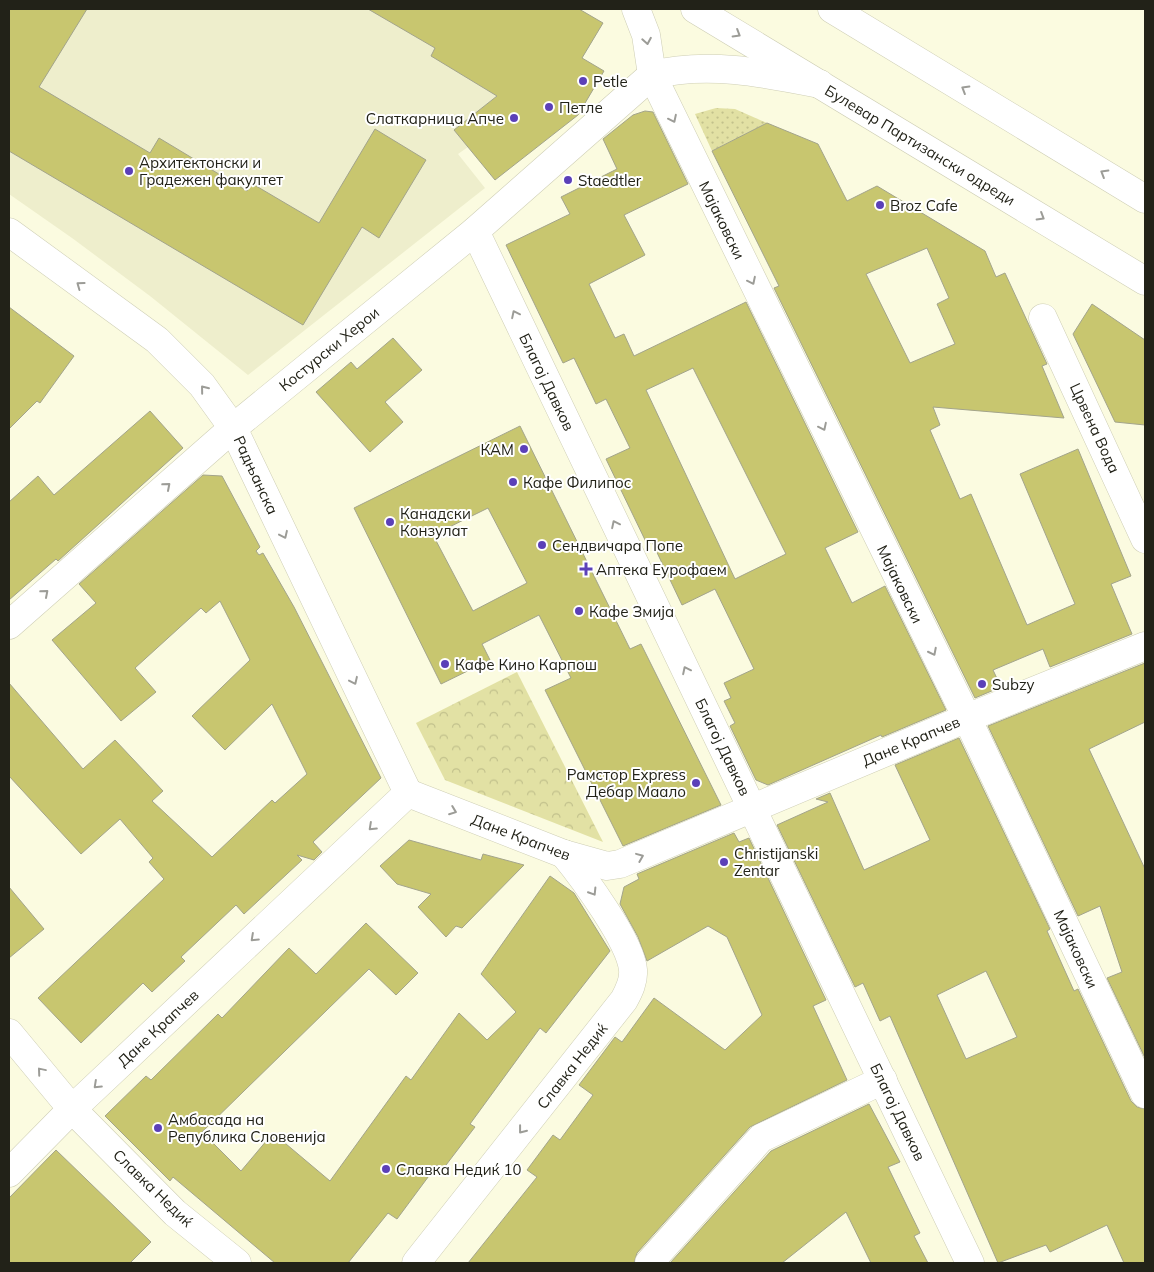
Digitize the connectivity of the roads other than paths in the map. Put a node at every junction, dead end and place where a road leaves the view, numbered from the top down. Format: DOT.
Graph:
graph roads {
  1 [pos="636,9"];
  2 [pos="695,9"];
  3 [pos="832,9"];
  4 [pos="872,9"];
  5 [pos="880,38"];
  6 [pos="652,75"];
  7 [pos="820,84"];
  8 [pos="1145,199"];
  9 [pos="474,231"];
  10 [pos="9,232"];
  11 [pos="1145,281"];
  12 [pos="1044,318"];
  13 [pos="233,428"];
  14 [pos="1145,539"];
  15 [pos="9,625"];
  16 [pos="1145,646"];
  17 [pos="967,718"];
  18 [pos="408,793"];
  19 [pos="752,809"];
  20 [pos="564,854"];
  21 [pos="9,1034"];
  22 [pos="883,1080"];
  23 [pos="1145,1094"];
  24 [pos="72,1108"];
  25 [pos="9,1173"];
  26 [pos="237,1263"];
  27 [pos="416,1263"];
  28 [pos="649,1263"];
  29 [pos="970,1263"];
  1 -- 6 [label="street, one-way"];
  2 -- 7 [label="street, Булевар Партизански одреди, one-way"];
  3 -- 5 [label="street"];
  4 -- 5 [label="street"];
  8 -- 5 [label="street, one-way"];
  6 -- 7 [label="street, Костурски Херои"];
  6 -- 9 [label="street, Костурски Херои"];
  6 -- 17 [label="street, Мајаковски, one-way"];
  7 -- 11 [label="street, Булевар Партизански одреди, one-way"];
  9 -- 13 [label="street, Костурски Херои"];
  19 -- 9 [label="street, Благој Давков, one-way"];
  13 -- 10 [label="street, Радњанска, one-way"];
  12 -- 14 [label="street, Црвена Вода"];
  15 -- 13 [label="street, Костурски Херои, one-way"];
  13 -- 18 [label="street, Радњанска, one-way"];
  16 -- 17 [label="street, Дане Крапчев"];
  17 -- 19 [label="street, Дане Крапчев"];
  17 -- 23 [label="street, Мајаковски"];
  18 -- 20 [label="street, Дане Крапчев, one-way"];
  18 -- 24 [label="street, Дане Крапчев, one-way"];
  20 -- 19 [label="street, Дане Крапчев, one-way"];
  19 -- 22 [label="street, Благој Давков"];
  20 -- 27 [label="street, Славка Недиќ, one-way"];
  24 -- 21 [label="street, Славка Недиќ, one-way"];
  22 -- 28 [label="street"];
  22 -- 29 [label="street, Благој Давков"];
  24 -- 25 [label="street, Дане Крапчев"];
  24 -- 26 [label="street, Славка Недиќ"];
}
